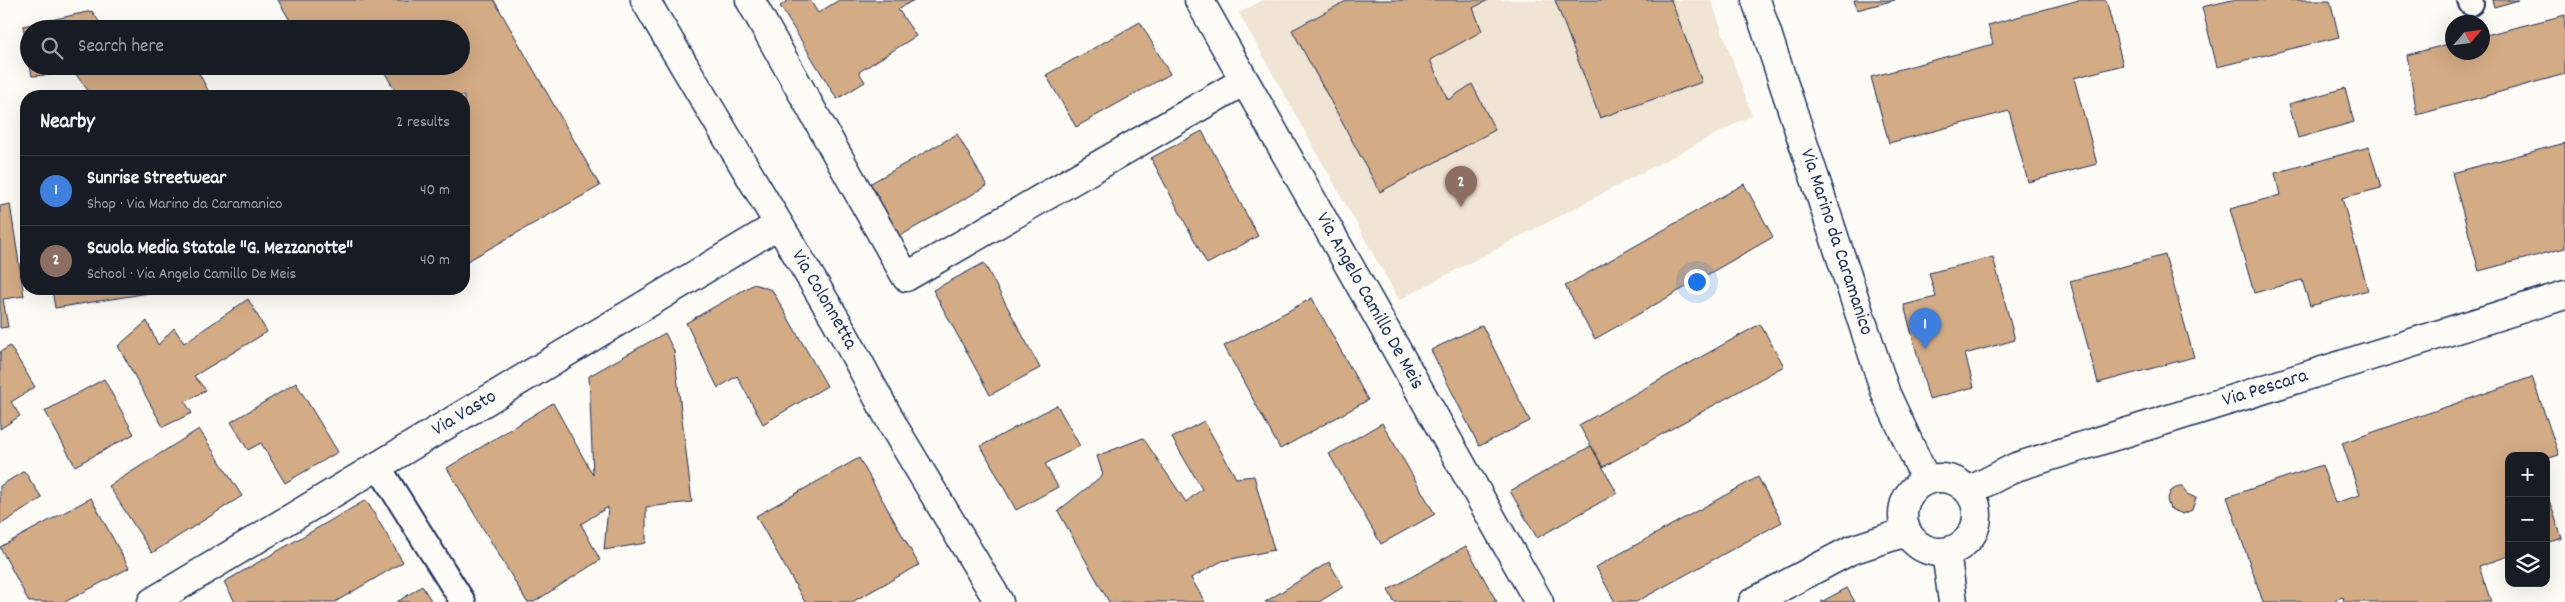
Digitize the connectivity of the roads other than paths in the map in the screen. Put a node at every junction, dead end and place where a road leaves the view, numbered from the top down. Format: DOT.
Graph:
graph roads {
  1 [pos="645,0"];
  2 [pos="1199,0"];
  3 [pos="1756,0"];
  4 [pos="754,1"];
  5 [pos="1244,81"];
  6 [pos="778,225"];
  7 [pos="2565,295"];
  8 [pos="378,466"];
  9 [pos="1926,480"];
  10 [pos="1969,491"];
  11 [pos="1906,532"];
  12 [pos="1946,552"];
  13 [pos="152,602"];
  14 [pos="463,602"];
  15 [pos="999,602"];
  16 [pos="1539,602"];
  17 [pos="1753,602"];
  18 [pos="1954,602"];
  1 -- 6 [label="street, Via Colonnetta"];
  2 -- 5 [label="street, Via Angelo Camillo De Meis"];
  3 -- 9 [label="street, Via Marino da Caramanico"];
  4 -- 5 [label="street"];
  5 -- 16 [label="street, Via Angelo Camillo De Meis"];
  6 -- 8 [label="street, Via Vasto"];
  6 -- 15 [label="street, Via Colonnetta"];
  7 -- 10 [label="street, Via Pescara"];
  8 -- 13 [label="street, Via Vasto"];
  8 -- 14 [label="lane"];
  9 -- 10 [label="street"];
  9 -- 11 [label="street"];
  10 -- 12 [label="street"];
  11 -- 12 [label="street"];
  11 -- 17 [label="street"];
  12 -- 18 [label="street"];
}
